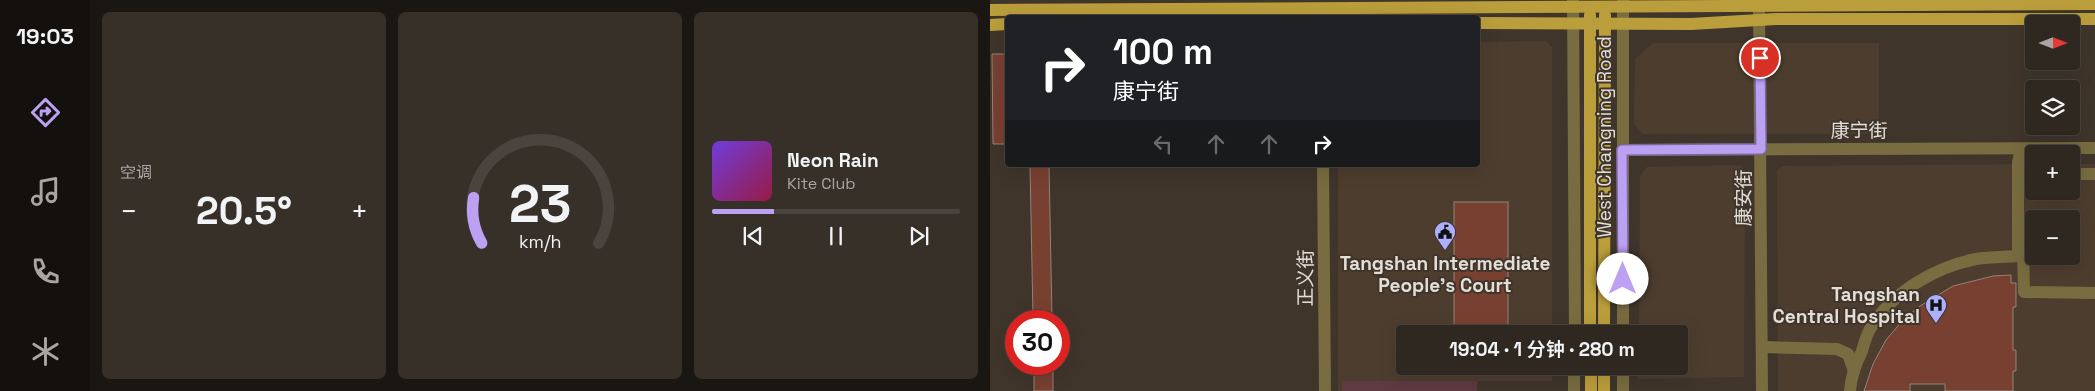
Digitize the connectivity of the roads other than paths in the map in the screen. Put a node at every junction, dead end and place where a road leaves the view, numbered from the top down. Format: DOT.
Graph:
graph roads {
  1 [pos="1573,3"];
  2 [pos="1590,3"];
  3 [pos="1605,3"];
  4 [pos="1623,3"];
  5 [pos="1291,4"];
  6 [pos="2095,4"];
  7 [pos="1759,6"];
  8 [pos="990,10"];
  9 [pos="1321,13"];
  10 [pos="2095,19"];
  11 [pos="1759,21"];
  12 [pos="1624,22"];
  13 [pos="1480,23"];
  14 [pos="1573,23"];
  15 [pos="1604,23"];
  16 [pos="990,24"];
  17 [pos="1005,24"];
  18 [pos="1590,24"];
  19 [pos="2095,148"];
  20 [pos="1761,149"];
  21 [pos="2021,149"];
  22 [pos="1622,150"];
  23 [pos="2025,163"];
  24 [pos="1323,167"];
  25 [pos="2080,174"];
  26 [pos="2095,174"];
  27 [pos="2026,200"];
  28 [pos="2021,260"];
  29 [pos="2095,293"];
  30 [pos="1574,325"];
  31 [pos="1590,325"];
  32 [pos="1604,325"];
  33 [pos="1623,325"];
  34 [pos="1762,346"];
  35 [pos="1859,357"];
  36 [pos="1854,371"];
  37 [pos="1574,375"];
  38 [pos="1591,375"];
  39 [pos="1604,375"];
  40 [pos="1623,375"];
  41 [pos="1324,391"];
  42 [pos="1574,391"];
  43 [pos="1591,391"];
  44 [pos="1604,391"];
  45 [pos="1623,391"];
  46 [pos="1762,391"];
  47 [pos="1850,391"];
  1 -- 2 [label="main road"];
  1 -- 9 [label="main road"];
  1 -- 14 [label="street, West Changning Road"];
  2 -- 3 [label="main road"];
  2 -- 18 [label="main road, West Changning Road"];
  3 -- 4 [label="main road"];
  3 -- 15 [label="main road, West Changning Road"];
  4 -- 7 [label="main road"];
  4 -- 12 [label="street, West Changning Road"];
  5 -- 8 [label="main road"];
  5 -- 9 [label="main road"];
  6 -- 7 [label="main road"];
  7 -- 11 [label="street, 康安街"];
  10 -- 11 [label="main road"];
  11 -- 12 [label="main road"];
  11 -- 20 [label="street, 康安街"];
  12 -- 15 [label="main road"];
  12 -- 22 [label="street, West Changning Road"];
  13 -- 14 [label="main road"];
  14 -- 18 [label="main road"];
  14 -- 30 [label="street, West Changning Road"];
  15 -- 18 [label="main road"];
  15 -- 32 [label="main road, West Changning Road"];
  16 -- 17 [label="main road"];
  18 -- 31 [label="main road, West Changning Road"];
  19 -- 21 [label="street, 康宁街"];
  20 -- 21 [label="street, 康宁街"];
  20 -- 22 [label="street, 康宁街"];
  20 -- 34 [label="street, 康安街"];
  21 -- 23 [label="street"];
  21 -- 28 [label="street"];
  22 -- 33 [label="street, West Changning Road"];
  24 -- 41 [label="street, 正义街"];
  25 -- 26 [label="street"];
  27 -- 28 [label="street"];
  28 -- 29 [label="street"];
  28 -- 35 [label="street"];
  34 -- 35 [label="street"];
  34 -- 36 [label="street"];
  34 -- 46 [label="street, 康安街"];
  35 -- 36 [label="street"];
  36 -- 47 [label="street"];
  37 -- 42 [label="street"];
  38 -- 43 [label="main road"];
  39 -- 44 [label="main road"];
  40 -- 45 [label="street"];
}
